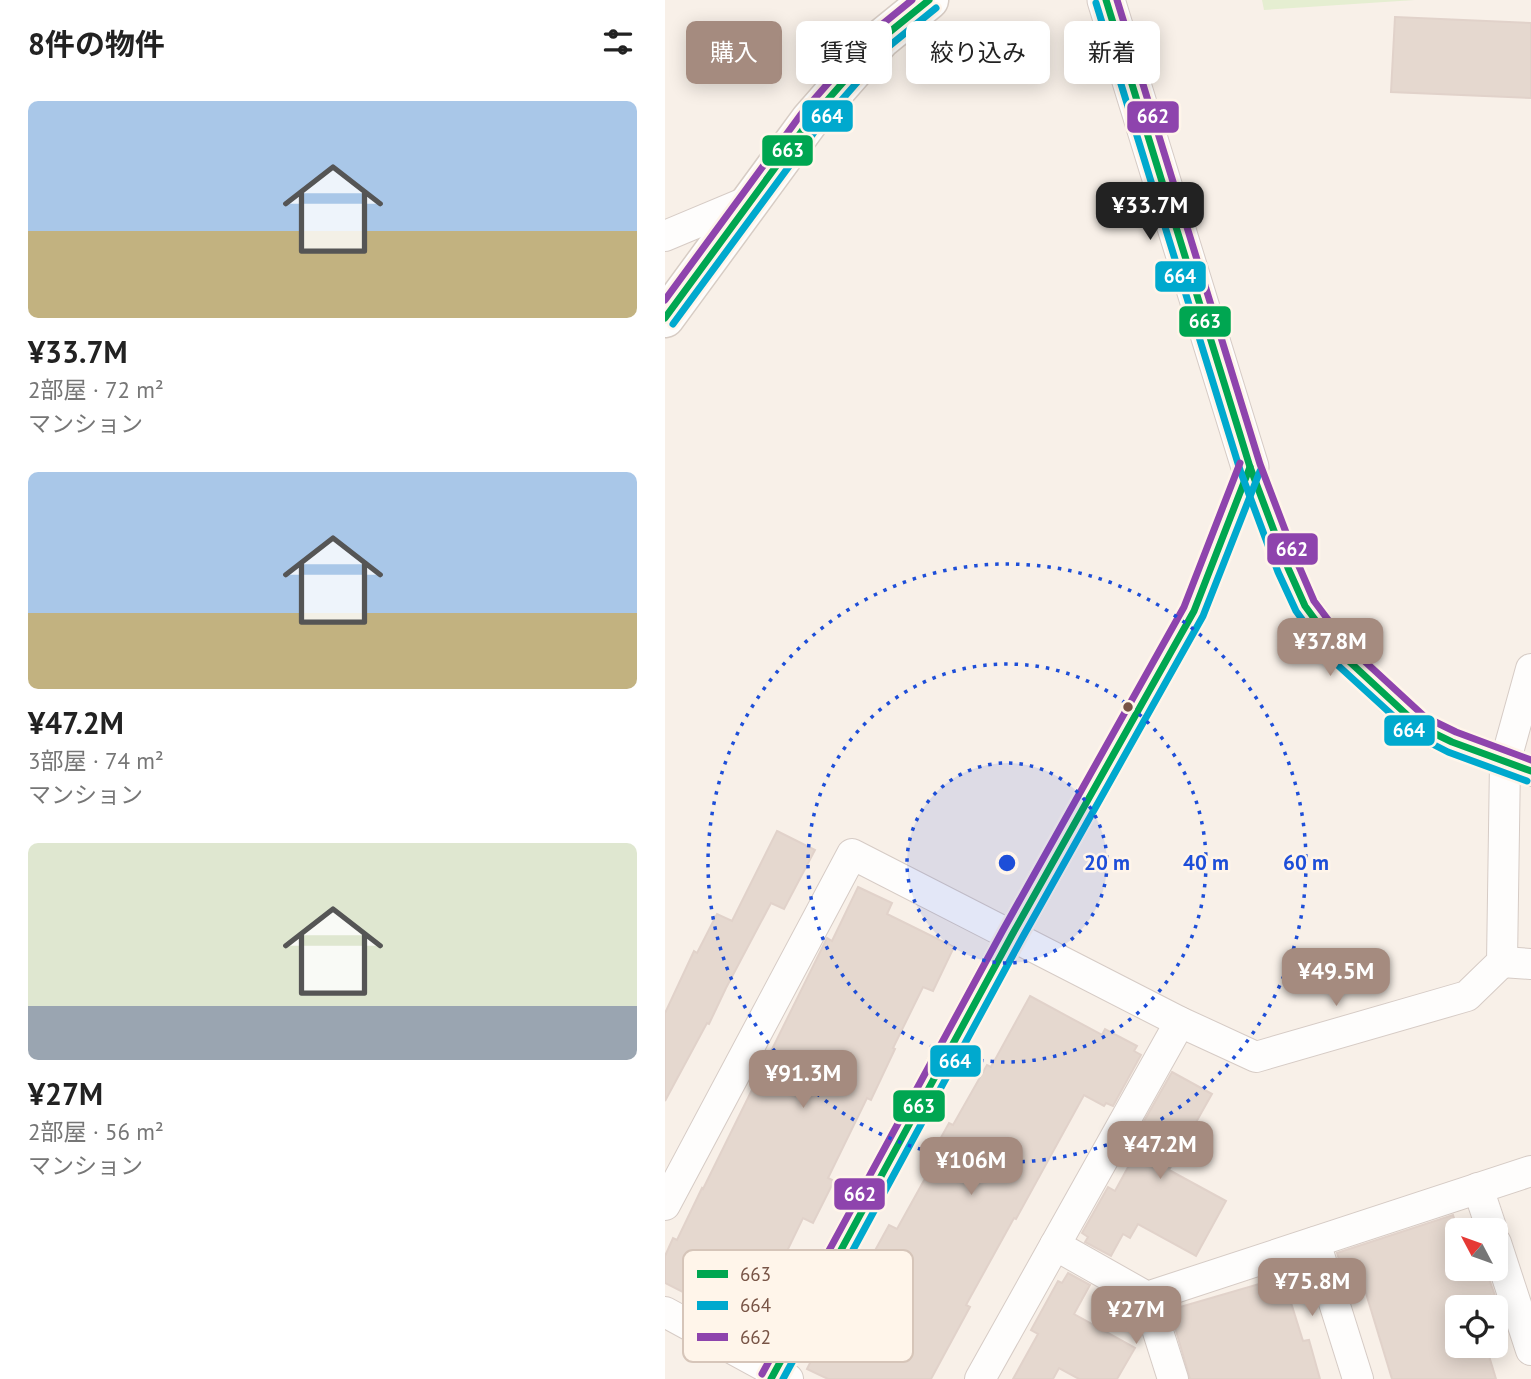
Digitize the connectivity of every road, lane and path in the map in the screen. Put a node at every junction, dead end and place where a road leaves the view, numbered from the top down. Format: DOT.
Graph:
graph roads {
  1 [pos="929,0"];
  2 [pos="1106,0"];
  3 [pos="751,200"];
  4 [pos="665,236"];
  5 [pos="665,318"];
  6 [pos="1250,467"];
  7 [pos="1531,668"];
  8 [pos="1518,767"];
  9 [pos="1012,935"];
  10 [pos="1517,963"];
  11 [pos="1180,1022"];
  12 [pos="1531,1171"];
  13 [pos="1479,1188"];
  14 [pos="665,1205"];
  15 [pos="1488,1218"];
  16 [pos="1315,1241"];
  17 [pos="1055,1245"];
  18 [pos="845,1250"];
  19 [pos="1508,1281"];
  20 [pos="1147,1297"];
  21 [pos="665,1312"];
  22 [pos="683,1322"];
  23 [pos="1531,1350"];
  24 [pos="752,1362"];
  25 [pos="778,1377"];
  26 [pos="980,1379"];
  27 [pos="1173,1379"];
  28 [pos="1358,1379"];
  1 -- 3 [label="main road"];
  2 -- 6 [label="street"];
  3 -- 4 [label="street"];
  3 -- 5 [label="main road"];
  6 -- 8 [label="street"];
  6 -- 9 [label="street"];
  7 -- 8 [label="street"];
  8 -- 10 [label="street"];
  9 -- 11 [label="street"];
  9 -- 14 [label="street"];
  9 -- 18 [label="street"];
  10 -- 11 [label="street"];
  11 -- 17 [label="street"];
  12 -- 13 [label="street"];
  13 -- 15 [label="street"];
  13 -- 16 [label="street"];
  16 -- 20 [label="street"];
  16 -- 28 [label="street"];
  17 -- 20 [label="street"];
  17 -- 26 [label="street"];
  19 -- 23 [label="street"];
  20 -- 27 [label="street"];
  21 -- 22 [label="street"];
  24 -- 25 [label="street"];
}
